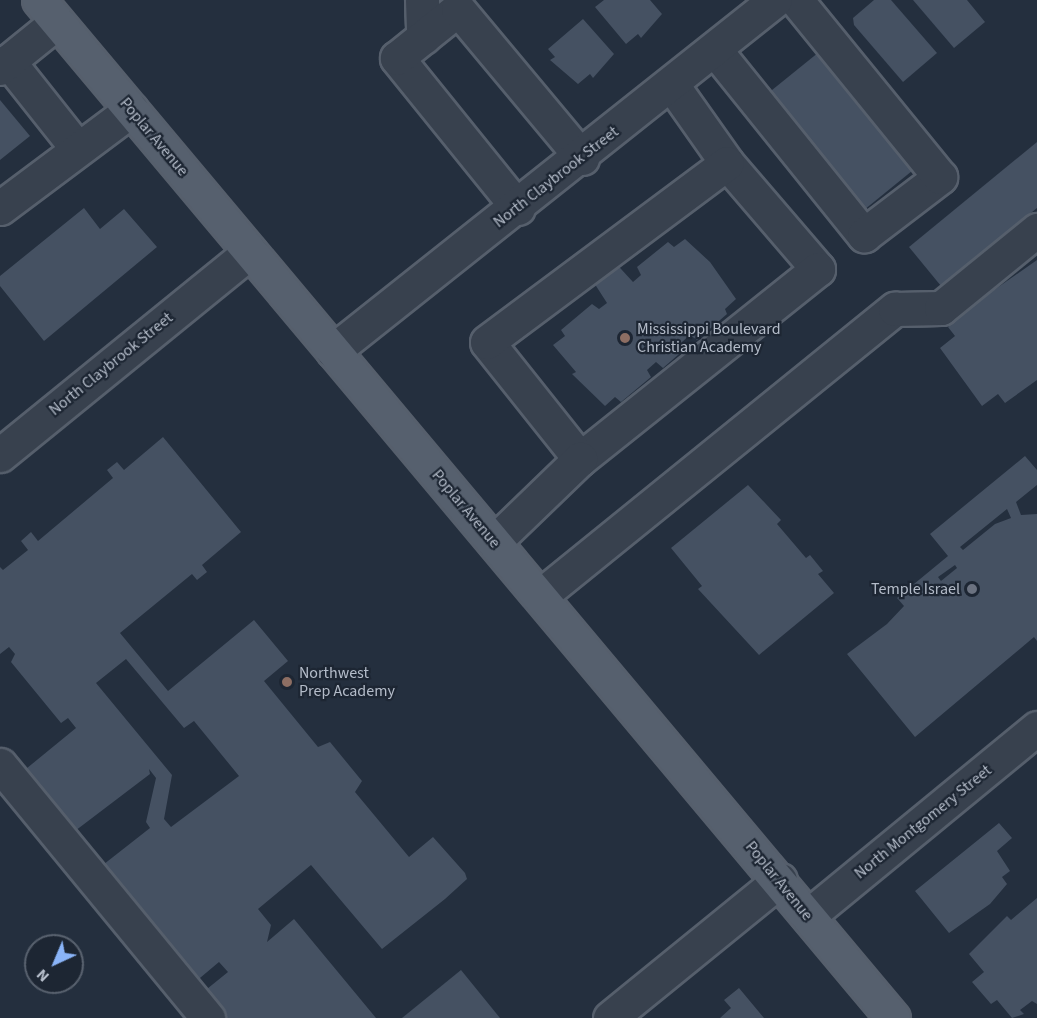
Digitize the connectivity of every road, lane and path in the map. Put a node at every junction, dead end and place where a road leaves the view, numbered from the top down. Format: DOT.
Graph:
graph roads {
  1 [pos="423,0"];
  2 [pos="778,1"];
  3 [pos="48,11"];
  4 [pos="423,38"];
  5 [pos="715,50"];
  6 [pos="4,64"];
  7 [pos="672,85"];
  8 [pos="131,110"];
  9 [pos="77,148"];
  10 [pos="582,158"];
  11 [pos="727,163"];
  12 [pos="0,208"];
  13 [pos="518,208"];
  14 [pos="1037,230"];
  15 [pos="250,252"];
  16 [pos="333,351"];
  17 [pos="0,454"];
  18 [pos="571,469"];
  19 [pos="494,542"];
  20 [pos="540,596"];
  21 [pos="1037,728"];
  22 [pos="0,765"];
  23 [pos="780,880"];
  24 [pos="808,916"];
  25 [pos="208,1018"];
  26 [pos="610,1018"];
  27 [pos="893,1018"];
  1 -- 4 [label="street"];
  2 -- 5 [label="street, North Claybrook Street"];
  2 -- 5 [label="street"];
  3 -- 6 [label="street"];
  3 -- 8 [label="main road, Poplar Avenue"];
  4 -- 10 [label="street"];
  4 -- 13 [label="street"];
  5 -- 7 [label="street, North Claybrook Street"];
  6 -- 9 [label="street"];
  7 -- 10 [label="street, North Claybrook Street"];
  7 -- 11 [label="street"];
  8 -- 9 [label="street"];
  8 -- 15 [label="main road, Poplar Avenue"];
  9 -- 12 [label="street"];
  10 -- 13 [label="street, North Claybrook Street"];
  11 -- 18 [label="street"];
  11 -- 18 [label="street"];
  13 -- 16 [label="street, North Claybrook Street"];
  14 -- 20 [label="street"];
  15 -- 16 [label="main road, Poplar Avenue"];
  15 -- 17 [label="street, North Claybrook Street"];
  16 -- 19 [label="main road, Poplar Avenue"];
  18 -- 19 [label="street"];
  19 -- 20 [label="main road, Poplar Avenue"];
  20 -- 23 [label="main road, Poplar Avenue"];
  21 -- 24 [label="street, North Montgomery Street"];
  22 -- 25 [label="street"];
  23 -- 24 [label="main road, Poplar Avenue"];
  23 -- 26 [label="street"];
  24 -- 27 [label="main road, Poplar Avenue"];
}
